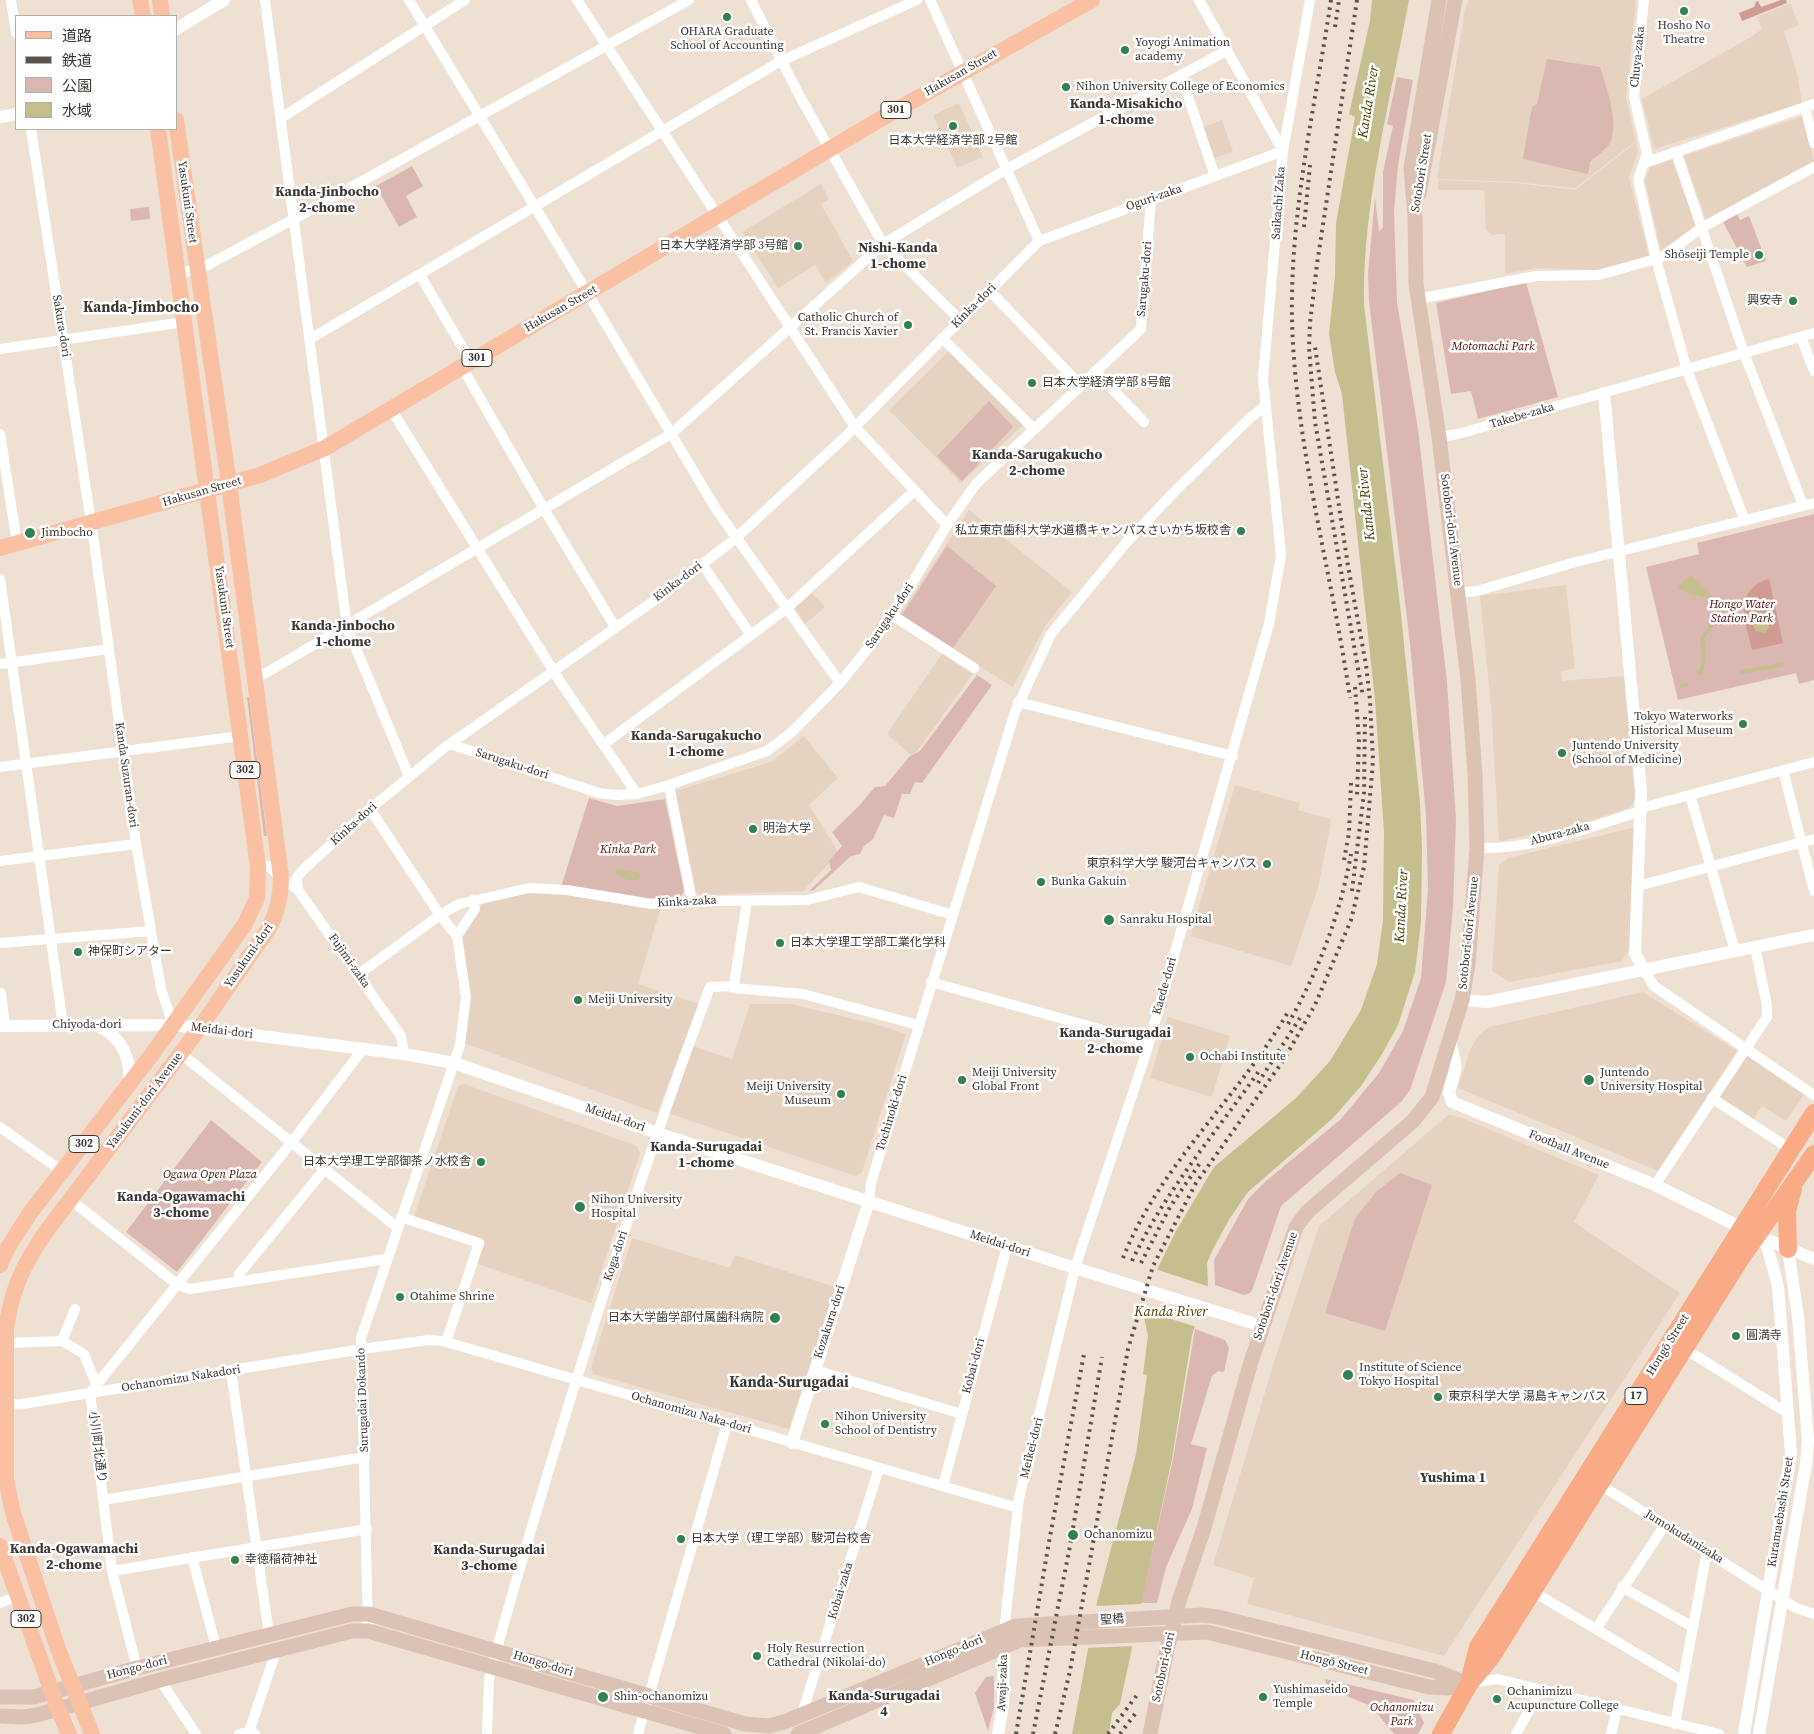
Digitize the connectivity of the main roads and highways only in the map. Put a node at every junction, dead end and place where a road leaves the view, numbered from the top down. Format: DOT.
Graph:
graph roads {
  1 [pos="140,0"];
  2 [pos="160,0"];
  3 [pos="1092,0"];
  4 [pos="1438,0"];
  5 [pos="1455,0"];
  6 [pos="143,15"];
  7 [pos="162,15"];
  8 [pos="158,130"];
  9 [pos="177,130"];
  10 [pos="1416,218"];
  11 [pos="229,484"];
  12 [pos="208,490"];
  13 [pos="0,548"];
  14 [pos="281,877"];
  15 [pos="173,1025"];
  16 [pos="199,1028"];
  17 [pos="1814,1113"];
  18 [pos="1814,1154"];
  19 [pos="1794,1184"];
  20 [pos="1750,1231"];
  21 [pos="1788,1249"];
  22 [pos="0,1264"];
  23 [pos="3,1405"];
  24 [pos="0,1546"];
  25 [pos="1202,1616"];
  26 [pos="1022,1624"];
  27 [pos="1199,1632"];
  28 [pos="1004,1638"];
  29 [pos="1020,1640"];
  30 [pos="1469,1684"];
  31 [pos="72,1686"];
  32 [pos="52,1693"];
  33 [pos="0,1697"];
  34 [pos="78,1703"];
  35 [pos="58,1709"];
  36 [pos="0,1716"];
  37 [pos="69,1734"];
  38 [pos="92,1734"];
  39 [pos="724,1734"];
  40 [pos="798,1734"];
  41 [pos="1150,1734"];
  42 [pos="1440,1734"];
  1 -- 6 [label="main road"];
  2 -- 7 [label="main road"];
  3 -- 11 [label="main road, Hakusan Street / 301"];
  4 -- 10 [label="main road, Sotobori Street"];
  5 -- 10 [label="main road, Sotobori Street"];
  8 -- 12 [label="main road, Yasukuni Street / 302"];
  9 -- 11 [label="main road, Yasukuni Street / 302"];
  10 -- 41 [label="main road, Sotobori-dori Avenue"];
  11 -- 12 [label="main road, Hakusan Street / 301"];
  11 -- 14 [label="main road, Yasukuni Street / 302"];
  12 -- 13 [label="main road, Hakusan Street / 301"];
  12 -- 15 [label="main road, Yasukuni Street / 302"];
  14 -- 16 [label="main road, Yasukuni-dori / 302"];
  15 -- 22 [label="main road, Yasukuni-dori Avenue / 302"];
  16 -- 23 [label="main road, Yasukuni-dori Avenue / 302"];
  17 -- 20 [label="highway, Hongō Street / 17"];
  18 -- 19 [label="highway, Hongō Street / 17"];
  19 -- 20 [label="highway, Hongō Street / 17"];
  19 -- 21 [label="highway"];
  20 -- 30 [label="highway, Hongō Street / 17"];
  20 -- 30 [label="highway, Hongō Street / 17"];
  23 -- 31 [label="main road, Yasukuni-dori Avenue / 302"];
  24 -- 32 [label="main road, 302"];
  25 -- 26 [label="main road, 聖橋"];
  25 -- 30 [label="main road, Hongō Street"];
  26 -- 28 [label="main road, Hongo-dori"];
  27 -- 29 [label="main road, 聖橋"];
  27 -- 30 [label="main road, Hongō Street"];
  28 -- 29 [label="main road, Hongo-dori"];
  28 -- 31 [label="main road, Hongo-dori"];
  28 -- 40 [label="main road, Hongo-dori"];
  30 -- 42 [label="highway, 17"];
  31 -- 32 [label="main road, Hongo-dori"];
  31 -- 34 [label="main road, Yasukuni-dori Avenue / 302"];
  32 -- 33 [label="main road, Hongo-dori"];
  32 -- 35 [label="main road, 302"];
  34 -- 35 [label="main road, Hongo-dori"];
  34 -- 38 [label="main road, Yasukuni-dori Avenue / 302"];
  34 -- 39 [label="main road, Hongo-dori"];
  35 -- 36 [label="main road, Hongo-dori"];
  35 -- 37 [label="main road, 302"];
}
